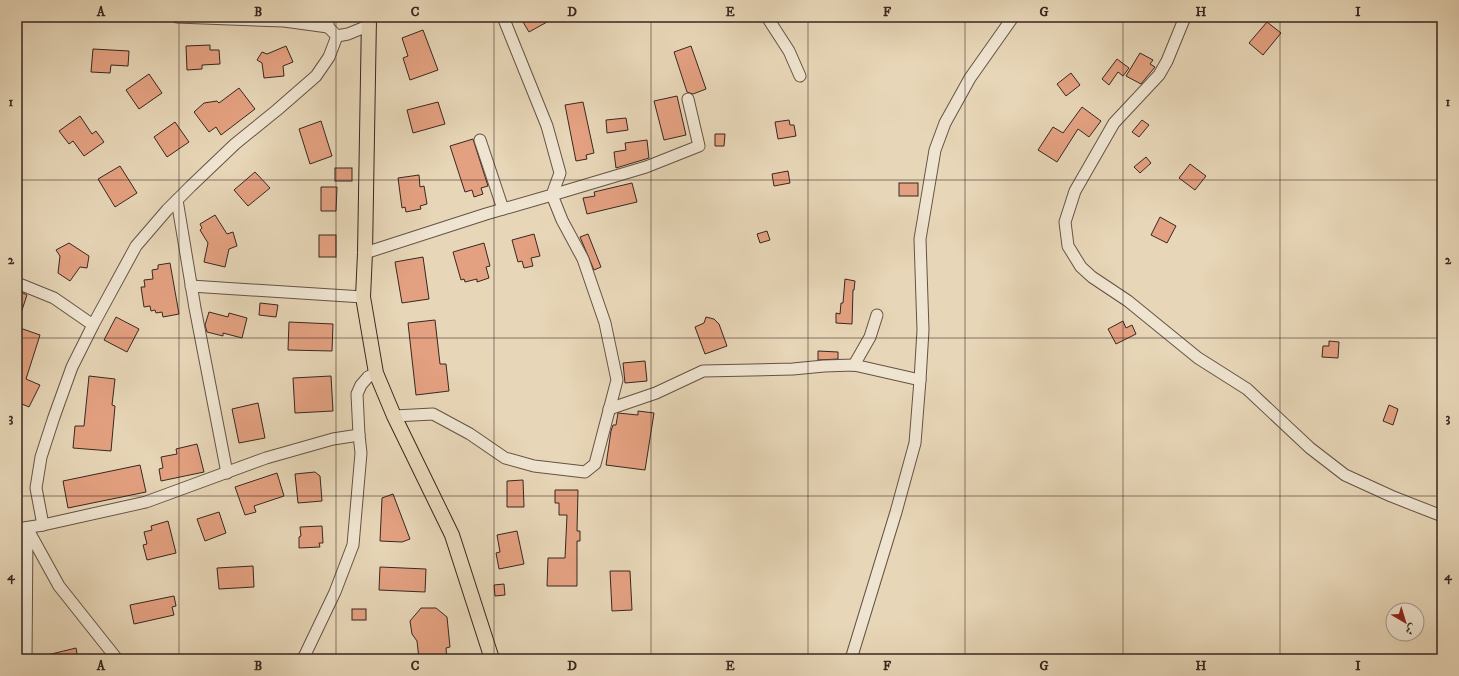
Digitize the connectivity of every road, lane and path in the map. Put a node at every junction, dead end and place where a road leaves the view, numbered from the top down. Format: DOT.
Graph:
graph roads {
  1 [pos="177,17"];
  2 [pos="503,17"];
  3 [pos="767,17"];
  4 [pos="1013,17"];
  5 [pos="1185,17"];
  6 [pos="369,21"];
  7 [pos="328,22"];
  8 [pos="337,36"];
  9 [pos="800,76"];
  10 [pos="688,99"];
  11 [pos="480,140"];
  12 [pos="552,195"];
  13 [pos="177,200"];
  14 [pos="503,209"];
  15 [pos="365,253"];
  16 [pos="17,283"];
  17 [pos="191,286"];
  18 [pos="363,297"];
  19 [pos="877,314"];
  20 [pos="93,325"];
  21 [pos="854,365"];
  22 [pos="376,373"];
  23 [pos="920,380"];
  24 [pos="609,409"];
  25 [pos="394,416"];
  26 [pos="359,435"];
  27 [pos="226,473"];
  28 [pos="1442,516"];
  29 [pos="43,525"];
  30 [pos="22,528"];
  31 [pos="26,659"];
  32 [pos="117,659"];
  33 [pos="303,659"];
  34 [pos="492,659"];
  35 [pos="851,659"];
  1 -- 7 [label="street"];
  2 -- 12 [label="street"];
  3 -- 9 [label="street"];
  4 -- 23 [label="street"];
  5 -- 28 [label="street"];
  6 -- 8 [label="street"];
  6 -- 15 [label="main road"];
  7 -- 8 [label="street"];
  8 -- 13 [label="street"];
  10 -- 12 [label="street"];
  11 -- 14 [label="street"];
  12 -- 14 [label="street"];
  12 -- 24 [label="street"];
  13 -- 17 [label="street"];
  13 -- 20 [label="street"];
  14 -- 15 [label="street"];
  15 -- 18 [label="main road"];
  16 -- 20 [label="street"];
  17 -- 18 [label="street"];
  17 -- 27 [label="street"];
  18 -- 22 [label="main road"];
  19 -- 21 [label="street"];
  20 -- 29 [label="street"];
  21 -- 23 [label="street"];
  21 -- 24 [label="street"];
  22 -- 25 [label="main road"];
  22 -- 26 [label="street"];
  23 -- 35 [label="street"];
  24 -- 25 [label="street"];
  25 -- 34 [label="main road"];
  26 -- 27 [label="street"];
  26 -- 33 [label="street"];
  27 -- 29 [label="street"];
  29 -- 30 [label="street"];
  30 -- 31 [label="street"];
  30 -- 32 [label="street"];
}
